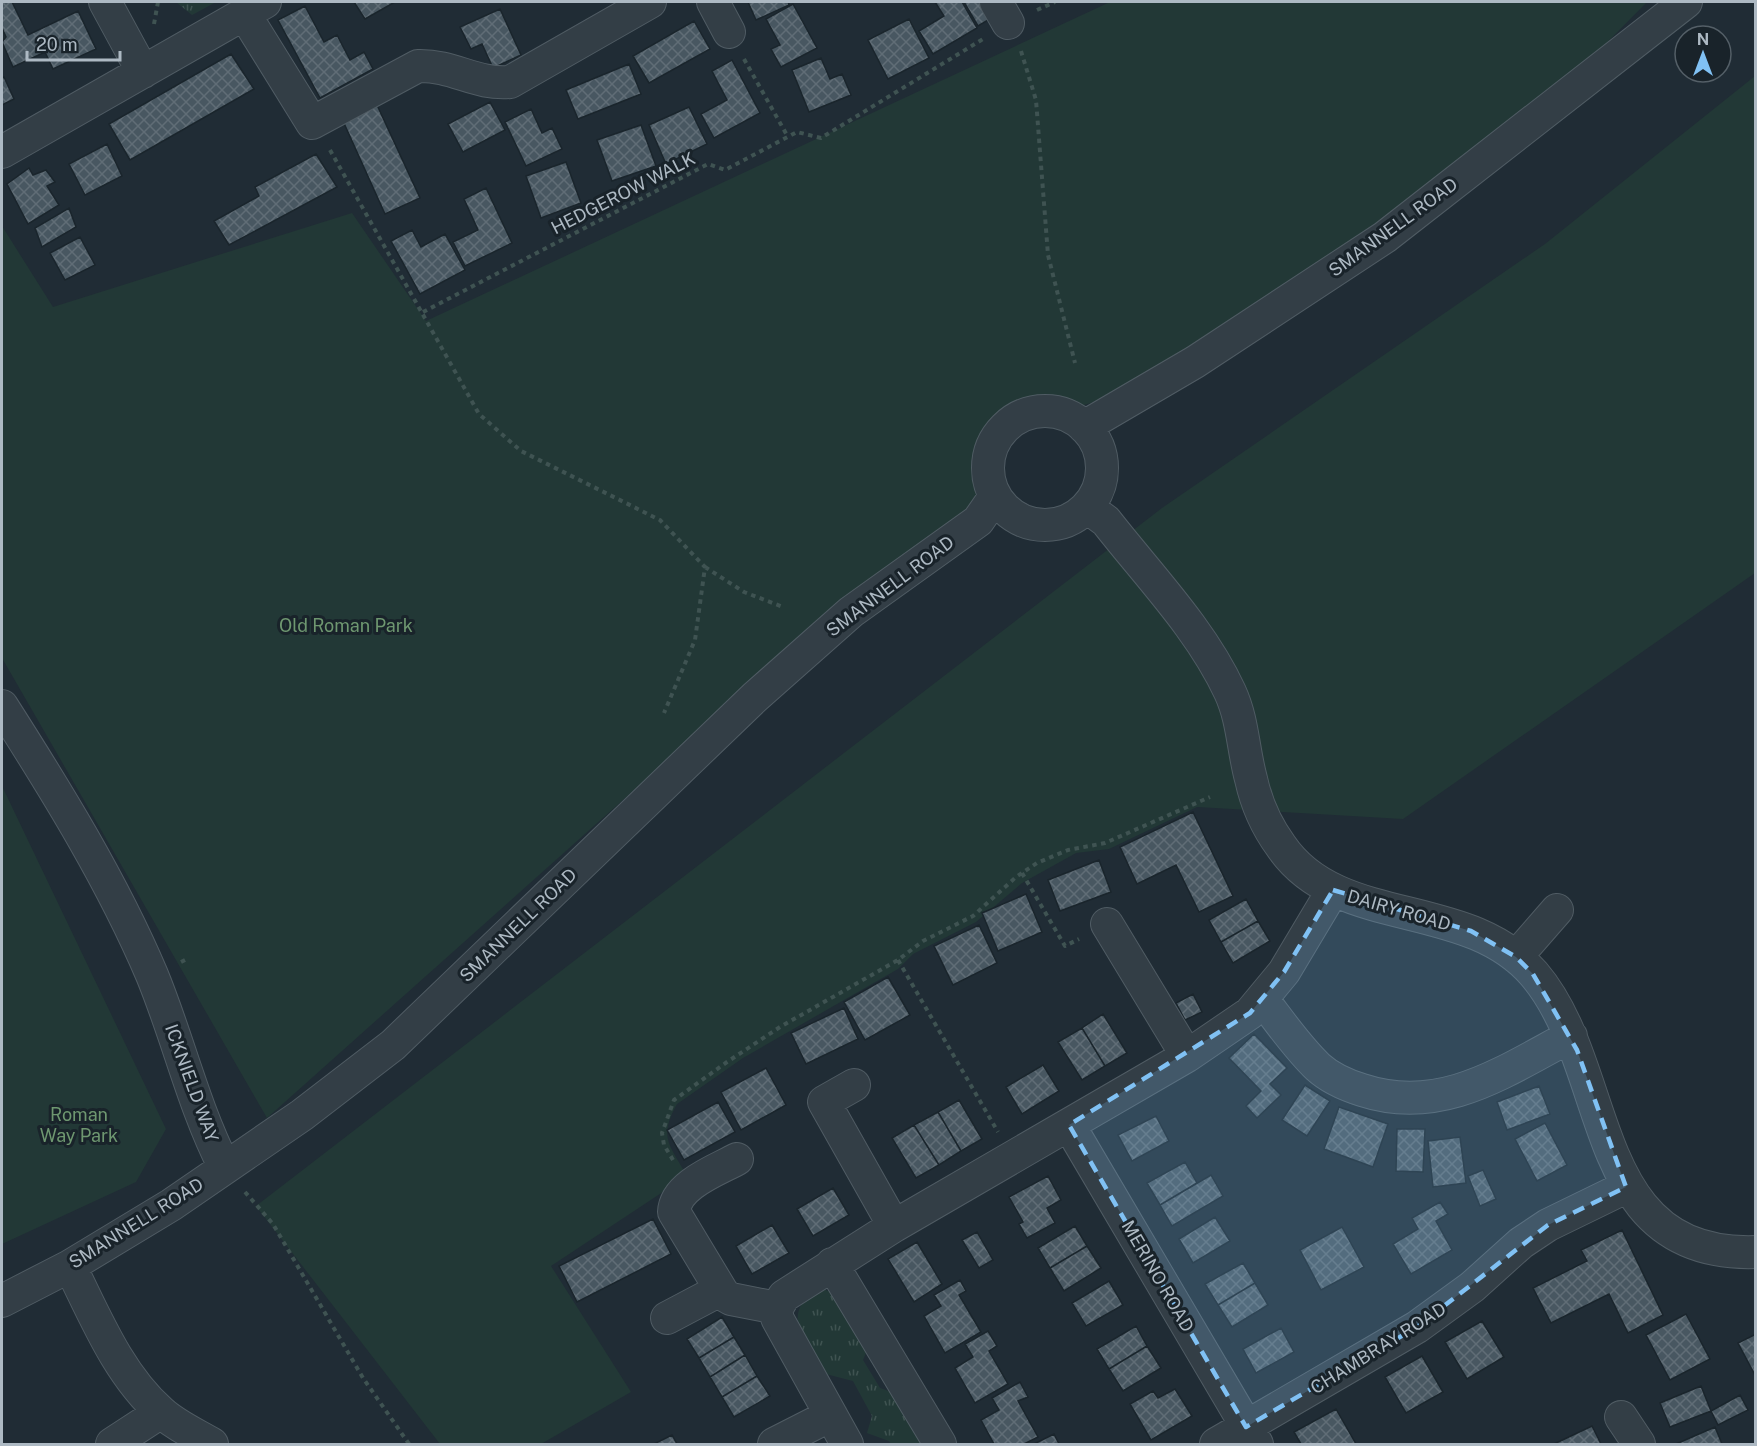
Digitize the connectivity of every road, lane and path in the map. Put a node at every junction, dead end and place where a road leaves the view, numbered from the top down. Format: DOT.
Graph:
graph roads {
  1 [pos="105,2"];
  2 [pos="650,2"];
  3 [pos="713,2"];
  4 [pos="1055,2"];
  5 [pos="1686,2"];
  6 [pos="255,8"];
  7 [pos="1002,12"];
  8 [pos="736,45"];
  9 [pos="143,72"];
  10 [pos="317,130"];
  11 [pos="788,137"];
  12 [pos="2,152"];
  13 [pos="423,312"];
  14 [pos="1075,363"];
  15 [pos="1083,427"];
  16 [pos="994,498"];
  17 [pos="1087,507"];
  18 [pos="705,567"];
  19 [pos="783,607"];
  20 [pos="2,706"];
  21 [pos="664,713"];
  22 [pos="1210,797"];
  23 [pos="1022,873"];
  24 [pos="1333,890"];
  25 [pos="1557,910"];
  26 [pos="1107,924"];
  27 [pos="1516,957"];
  28 [pos="898,960"];
  29 [pos="1263,1000"];
  30 [pos="1571,1036"];
  31 [pos="1186,1056"];
  32 [pos="854,1085"];
  33 [pos="1069,1125"];
  34 [pos="1013,1158"];
  35 [pos="737,1159"];
  36 [pos="224,1166"];
  37 [pos="1626,1187"];
  38 [pos="689,1188"];
  39 [pos="894,1226"];
  40 [pos="1755,1252"];
  41 [pos="832,1264"];
  42 [pos="70,1266"];
  43 [pos="720,1290"];
  44 [pos="2,1301"];
  45 [pos="777,1308"];
  46 [pos="667,1318"];
  47 [pos="161,1412"];
  48 [pos="831,1415"];
  49 [pos="1621,1418"];
  50 [pos="1252,1436"];
  51 [pos="112,1444"];
  52 [pos="212,1444"];
  53 [pos="409,1444"];
  54 [pos="774,1444"];
  55 [pos="847,1444"];
  56 [pos="940,1444"];
  57 [pos="1216,1444"];
  58 [pos="1639,1444"];
  1 -- 9 [label="street"];
  2 -- 10 [label="street"];
  3 -- 8 [label="street"];
  4 -- 7 [label="path, HEDGEROW WALK"];
  5 -- 15 [label="street, SMANNELL ROAD"];
  6 -- 9 [label="street"];
  6 -- 10 [label="street"];
  7 -- 11 [label="path, HEDGEROW WALK"];
  7 -- 14 [label="path"];
  8 -- 11 [label="path"];
  9 -- 12 [label="street"];
  10 -- 13 [label="path"];
  11 -- 13 [label="path, HEDGEROW WALK"];
  13 -- 18 [label="path"];
  15 -- 16 [label="street"];
  15 -- 17 [label="street"];
  16 -- 17 [label="street"];
  16 -- 36 [label="street, SMANNELL ROAD"];
  17 -- 24 [label="street, DAIRY ROAD"];
  18 -- 19 [label="path"];
  18 -- 21 [label="path"];
  20 -- 36 [label="street, ICKNIELD WAY"];
  22 -- 23 [label="path"];
  23 -- 26 [label="path"];
  23 -- 28 [label="path"];
  24 -- 27 [label="street, DAIRY ROAD"];
  24 -- 29 [label="street"];
  25 -- 27 [label="street"];
  26 -- 31 [label="street"];
  27 -- 30 [label="street, DAIRY ROAD"];
  28 -- 34 [label="path"];
  28 -- 38 [label="path"];
  29 -- 30 [label="street"];
  29 -- 31 [label="street"];
  30 -- 37 [label="street, DAIRY ROAD"];
  31 -- 33 [label="street"];
  32 -- 39 [label="street"];
  33 -- 34 [label="street"];
  33 -- 50 [label="street, MERINO ROAD"];
  34 -- 39 [label="street"];
  35 -- 38 [label="street"];
  36 -- 42 [label="street, SMANNELL ROAD"];
  36 -- 53 [label="path, ICKNIELD WAY"];
  37 -- 40 [label="street, DAIRY ROAD"];
  37 -- 50 [label="street, CHAMBRAY ROAD"];
  38 -- 43 [label="street"];
  39 -- 41 [label="street"];
  41 -- 45 [label="street"];
  41 -- 56 [label="street"];
  42 -- 44 [label="street, SMANNELL ROAD"];
  42 -- 47 [label="street"];
  43 -- 45 [label="street"];
  43 -- 46 [label="street"];
  45 -- 48 [label="street"];
  47 -- 51 [label="street"];
  47 -- 52 [label="street"];
  48 -- 54 [label="street"];
  48 -- 55 [label="street"];
  49 -- 58 [label="street"];
  50 -- 57 [label="street, CHAMBRAY ROAD"];
}
